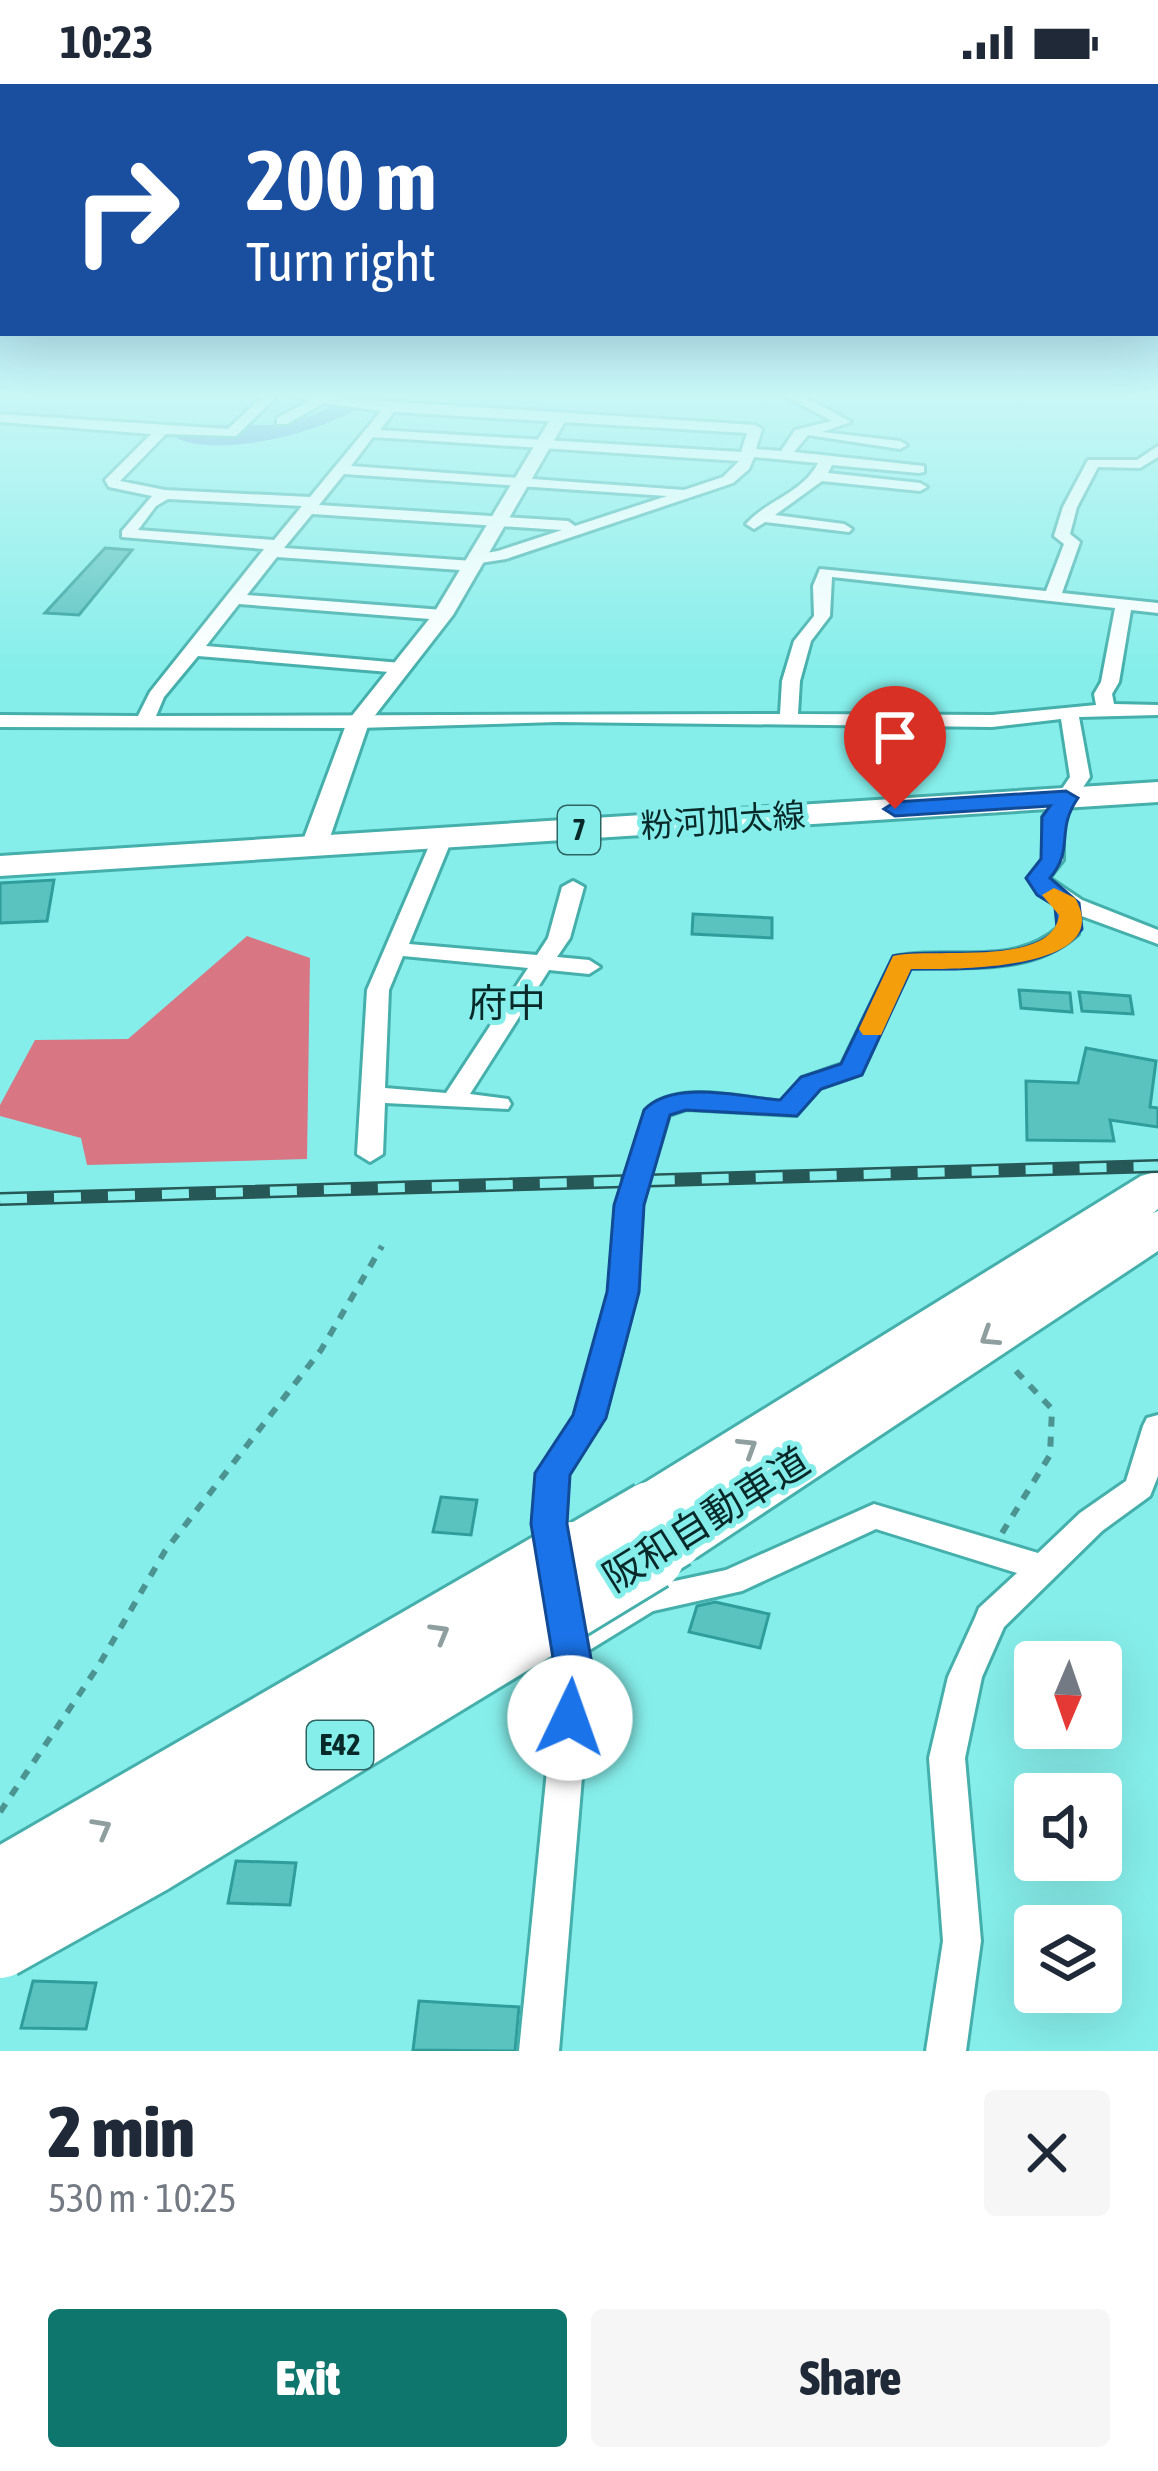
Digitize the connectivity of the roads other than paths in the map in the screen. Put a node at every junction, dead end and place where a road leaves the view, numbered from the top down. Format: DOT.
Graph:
graph roads {
  1 [pos="122,487"];
  2 [pos="325,487"];
  3 [pos="520,487"];
  4 [pos="597,487"];
  5 [pos="710,487"];
  6 [pos="807,487"];
  7 [pos="874,487"];
  8 [pos="920,487"];
  9 [pos="1081,487"];
  10 [pos="694,493"];
  11 [pos="165,494"];
  12 [pos="310,506"];
  13 [pos="502,521"];
  14 [pos="583,527"];
  15 [pos="844,529"];
  16 [pos="273,548"];
  17 [pos="477,562"];
  18 [pos="1053,595"];
  19 [pos="234,599"];
  20 [pos="1124,605"];
  21 [pos="1158,608"];
  22 [pos="443,615"];
  23 [pos="194,650"];
  24 [pos="401,668"];
  25 [pos="1106,709"];
  26 [pos="1158,710"];
  27 [pos="1070,716"];
  28 [pos="146,718"];
  29 [pos="789,719"];
  30 [pos="0,721"];
  31 [pos="358,722"];
  32 [pos="1158,792"];
  33 [pos="1066,798"];
  34 [pos="442,839"];
  35 [pos="314,846"];
  36 [pos="0,866"];
  37 [pos="573,887"];
  38 [pos="1067,903"];
  39 [pos="1158,937"];
  40 [pos="395,949"];
  41 [pos="544,962"];
  42 [pos="589,967"];
  43 [pos="373,1095"];
  44 [pos="453,1101"];
  45 [pos="499,1104"];
  46 [pos="370,1154"];
  47 [pos="1156,1202"];
  48 [pos="1158,1426"];
  49 [pos="663,1524"];
  50 [pos="1044,1568"];
  51 [pos="571,1644"];
  52 [pos="0,1884"];
  53 [pos="0,1944"];
  54 [pos="0,1974"];
  55 [pos="539,2051"];
  56 [pos="946,2051"];
  1 -- 11 [label="street"];
  2 -- 12 [label="street"];
  3 -- 13 [label="street"];
  4 -- 10 [label="street"];
  5 -- 10 [label="street"];
  6 -- 15 [label="street"];
  7 -- 8 [label="street"];
  9 -- 18 [label="street"];
  10 -- 14 [label="street"];
  11 -- 12 [label="street"];
  11 -- 16 [label="street"];
  12 -- 13 [label="street"];
  12 -- 16 [label="street"];
  13 -- 14 [label="street"];
  13 -- 17 [label="street"];
  14 -- 17 [label="street"];
  16 -- 17 [label="street"];
  16 -- 19 [label="street"];
  17 -- 22 [label="street"];
  18 -- 20 [label="street"];
  18 -- 29 [label="street"];
  19 -- 22 [label="street"];
  19 -- 23 [label="street"];
  20 -- 21 [label="street"];
  20 -- 25 [label="street"];
  22 -- 24 [label="street"];
  23 -- 24 [label="street"];
  23 -- 28 [label="street"];
  24 -- 31 [label="street"];
  25 -- 26 [label="street"];
  25 -- 27 [label="street"];
  27 -- 29 [label="street"];
  27 -- 33 [label="street"];
  28 -- 30 [label="street"];
  28 -- 31 [label="street"];
  29 -- 31 [label="street"];
  31 -- 35 [label="street"];
  32 -- 33 [label="main road, 粉河加太線 / 7"];
  33 -- 34 [label="main road, 粉河加太線 / 7"];
  33 -- 38 [label="street"];
  34 -- 35 [label="main road, 粉河加太線 / 7"];
  34 -- 40 [label="street"];
  35 -- 36 [label="main road, 粉河加太線 / 7"];
  37 -- 41 [label="street"];
  38 -- 39 [label="street"];
  38 -- 51 [label="street"];
  40 -- 41 [label="street"];
  40 -- 43 [label="street"];
  41 -- 42 [label="street"];
  41 -- 44 [label="street"];
  43 -- 44 [label="street"];
  43 -- 46 [label="street"];
  44 -- 45 [label="street"];
  47 -- 49 [label="highway, 阪和自動車道 / E42"];
  48 -- 50 [label="street"];
  52 -- 49 [label="highway, 阪和自動車道 / E42, one-way, bridge"];
  49 -- 53 [label="highway, 阪和自動車道 / E42, bridge"];
  50 -- 51 [label="street"];
  50 -- 56 [label="street"];
  51 -- 54 [label="street"];
  51 -- 55 [label="street"];
}
